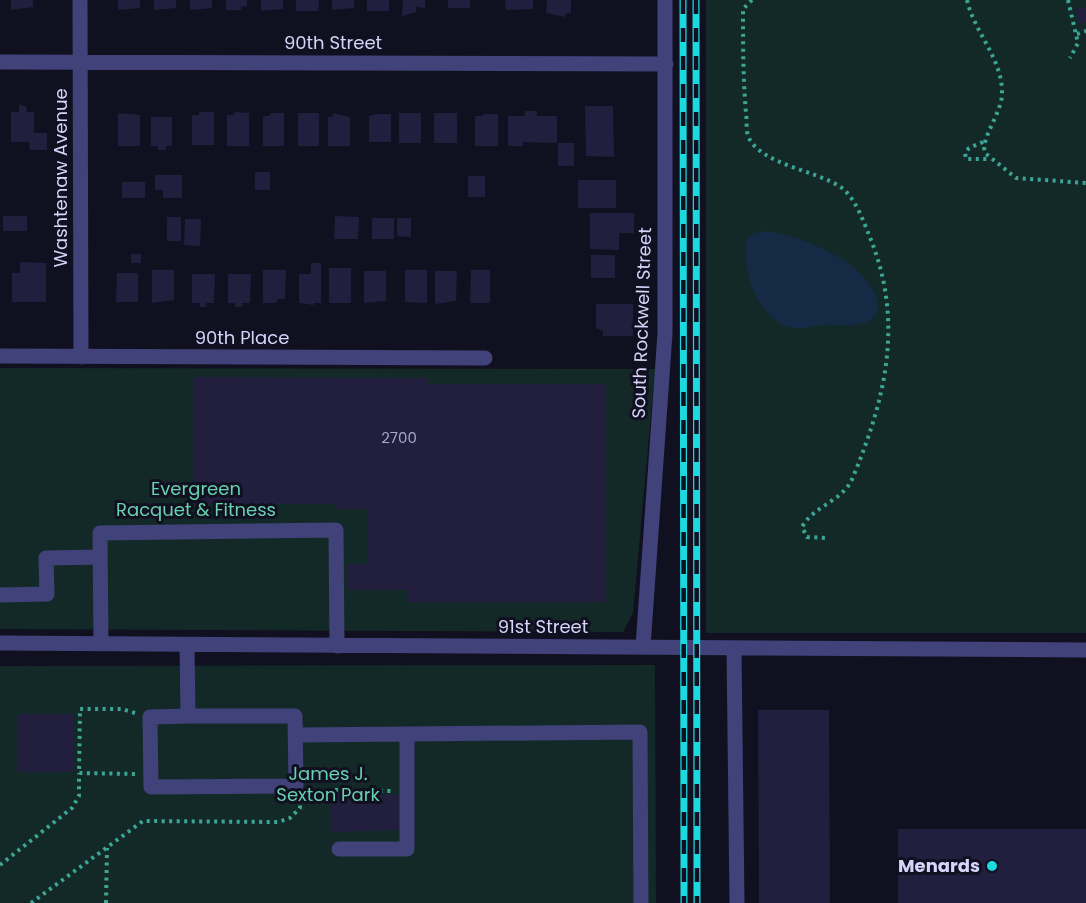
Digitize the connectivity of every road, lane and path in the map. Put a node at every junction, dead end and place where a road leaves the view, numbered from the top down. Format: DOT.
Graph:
graph roads {
  1 [pos="80,0"];
  2 [pos="665,0"];
  3 [pos="752,0"];
  4 [pos="967,0"];
  5 [pos="1068,0"];
  6 [pos="1086,31"];
  7 [pos="1077,34"];
  8 [pos="1070,58"];
  9 [pos="0,62"];
  10 [pos="80,62"];
  11 [pos="666,64"];
  12 [pos="984,142"];
  13 [pos="990,159"];
  14 [pos="1086,183"];
  15 [pos="0,356"];
  16 [pos="81,357"];
  17 [pos="485,358"];
  18 [pos="827,538"];
  19 [pos="100,557"];
  20 [pos="0,595"];
  21 [pos="0,643"];
  22 [pos="101,644"];
  23 [pos="187,645"];
  24 [pos="337,646"];
  25 [pos="642,647"];
  26 [pos="734,648"];
  27 [pos="1086,650"];
  28 [pos="122,709"];
  29 [pos="188,716"];
  30 [pos="407,734"];
  31 [pos="296,735"];
  32 [pos="80,773"];
  33 [pos="119,774"];
  34 [pos="296,786"];
  35 [pos="400,792"];
  36 [pos="320,798"];
  37 [pos="107,848"];
  38 [pos="339,849"];
  39 [pos="0,865"];
  40 [pos="31,903"];
  41 [pos="106,903"];
  42 [pos="641,903"];
  43 [pos="737,903"];
  1 -- 10 [label="street, Washtenaw Avenue"];
  2 -- 11 [label="street, South Rockwell Street"];
  3 -- 18 [label="path"];
  4 -- 12 [label="path"];
  5 -- 7 [label="path"];
  6 -- 7 [label="path"];
  7 -- 8 [label="path"];
  9 -- 10 [label="street, 90th Street"];
  10 -- 11 [label="street, 90th Street"];
  10 -- 16 [label="street, Washtenaw Avenue"];
  11 -- 25 [label="street, South Rockwell Street"];
  12 -- 13 [label="path"];
  12 -- 13 [label="path"];
  13 -- 14 [label="path"];
  15 -- 16 [label="street, 90th Place"];
  16 -- 17 [label="street, 90th Place"];
  19 -- 20 [label="street"];
  19 -- 22 [label="street"];
  19 -- 24 [label="street"];
  21 -- 22 [label="street, 91st Street"];
  22 -- 23 [label="street, 91st Street"];
  23 -- 24 [label="street, 91st Street"];
  23 -- 29 [label="street"];
  24 -- 25 [label="street, 91st Street"];
  25 -- 26 [label="street, 91st Street"];
  26 -- 27 [label="street, 91st Street"];
  26 -- 43 [label="street"];
  28 -- 32 [label="path"];
  29 -- 31 [label="street"];
  29 -- 34 [label="street"];
  30 -- 31 [label="street"];
  30 -- 38 [label="street"];
  30 -- 42 [label="street"];
  31 -- 34 [label="street"];
  32 -- 33 [label="path"];
  32 -- 39 [label="path"];
  34 -- 37 [label="path"];
  35 -- 36 [label="path"];
  37 -- 40 [label="path"];
  37 -- 41 [label="path"];
}
